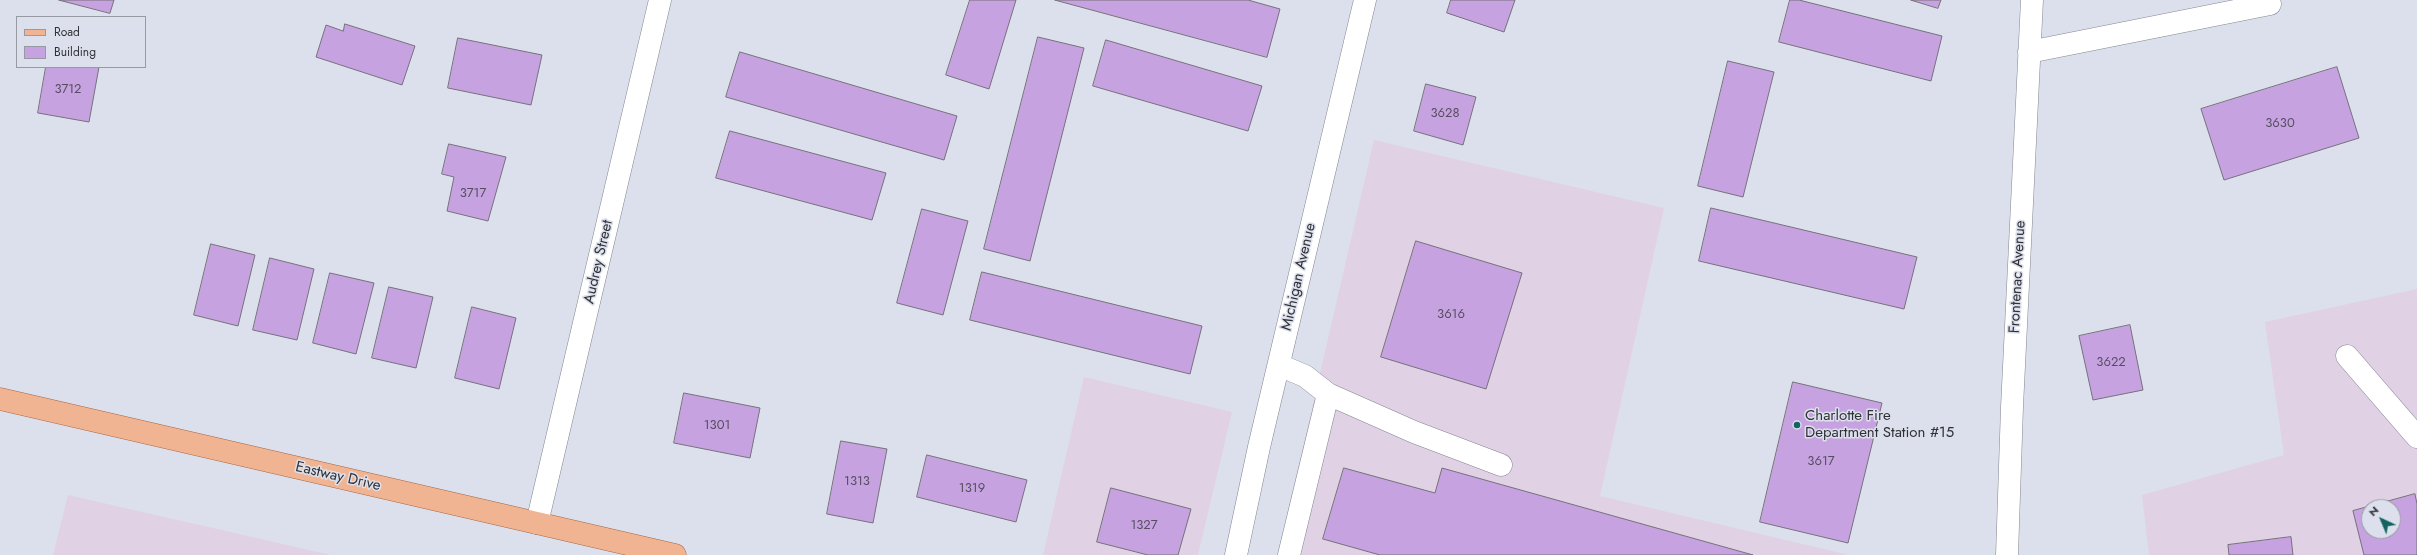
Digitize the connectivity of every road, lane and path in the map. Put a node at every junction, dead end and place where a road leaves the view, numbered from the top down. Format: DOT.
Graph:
graph roads {
  1 [pos="660,0"];
  2 [pos="1365,0"];
  3 [pos="2032,0"];
  4 [pos="2270,4"];
  5 [pos="2029,52"];
  6 [pos="2347,356"];
  7 [pos="1279,365"];
  8 [pos="1328,394"];
  9 [pos="0,399"];
  10 [pos="2417,437"];
  11 [pos="1501,465"];
  12 [pos="537,523"];
  13 [pos="676,555"];
  14 [pos="1236,555"];
  15 [pos="1289,555"];
  16 [pos="2006,555"];
  1 -- 12 [label="street, Audrey Street"];
  2 -- 7 [label="street, Michigan Avenue"];
  3 -- 5 [label="street, Frontenac Avenue"];
  4 -- 5 [label="street"];
  5 -- 16 [label="street, Frontenac Avenue"];
  6 -- 10 [label="street"];
  7 -- 8 [label="street"];
  7 -- 14 [label="street, Michigan Avenue"];
  8 -- 11 [label="street"];
  8 -- 15 [label="street"];
  9 -- 12 [label="main road, Eastway Drive"];
  12 -- 13 [label="main road, Eastway Drive"];
}
